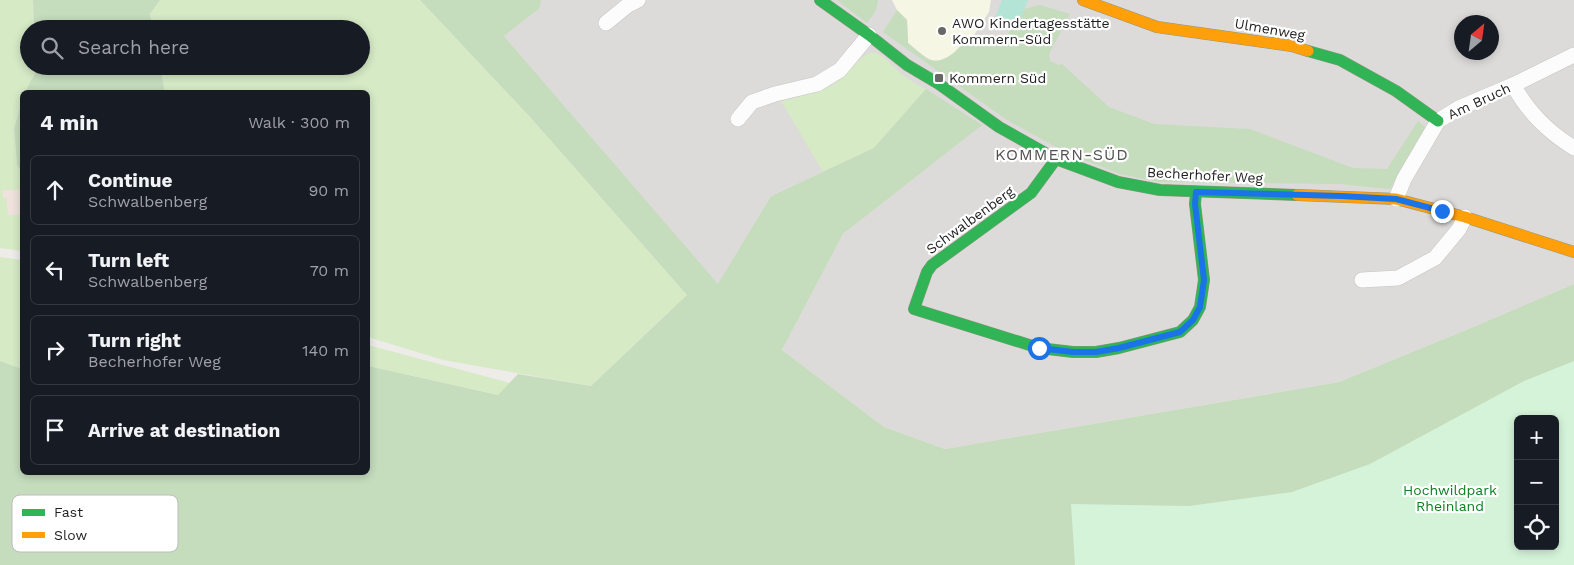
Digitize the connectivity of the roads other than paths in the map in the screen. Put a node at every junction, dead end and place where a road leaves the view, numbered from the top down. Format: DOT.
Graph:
graph roads {
  1 [pos="638,0"];
  2 [pos="820,0"];
  3 [pos="1083,0"];
  4 [pos="606,23"];
  5 [pos="869,35"];
  6 [pos="1574,55"];
  7 [pos="1513,85"];
  8 [pos="738,119"];
  9 [pos="1438,121"];
  10 [pos="1574,148"];
  11 [pos="1056,159"];
  12 [pos="1196,192"];
  13 [pos="1396,199"];
  14 [pos="1465,217"];
  15 [pos="1574,252"];
  16 [pos="1362,280"];
  1 -- 4 [label="street"];
  2 -- 5 [label="street, Becherhofer Weg"];
  3 -- 9 [label="street, Ulmenweg"];
  5 -- 8 [label="street"];
  5 -- 11 [label="street, Becherhofer Weg"];
  6 -- 7 [label="street, Am Bruch"];
  7 -- 9 [label="street, Am Bruch"];
  7 -- 10 [label="street"];
  9 -- 13 [label="street, Am Bruch"];
  11 -- 12 [label="street, Becherhofer Weg"];
  11 -- 12 [label="street, Schwalbenberg"];
  12 -- 13 [label="street, Becherhofer Weg"];
  13 -- 14 [label="street, Becherhofer Weg"];
  14 -- 15 [label="street, Becherhofer Weg"];
  14 -- 16 [label="street"];
}
